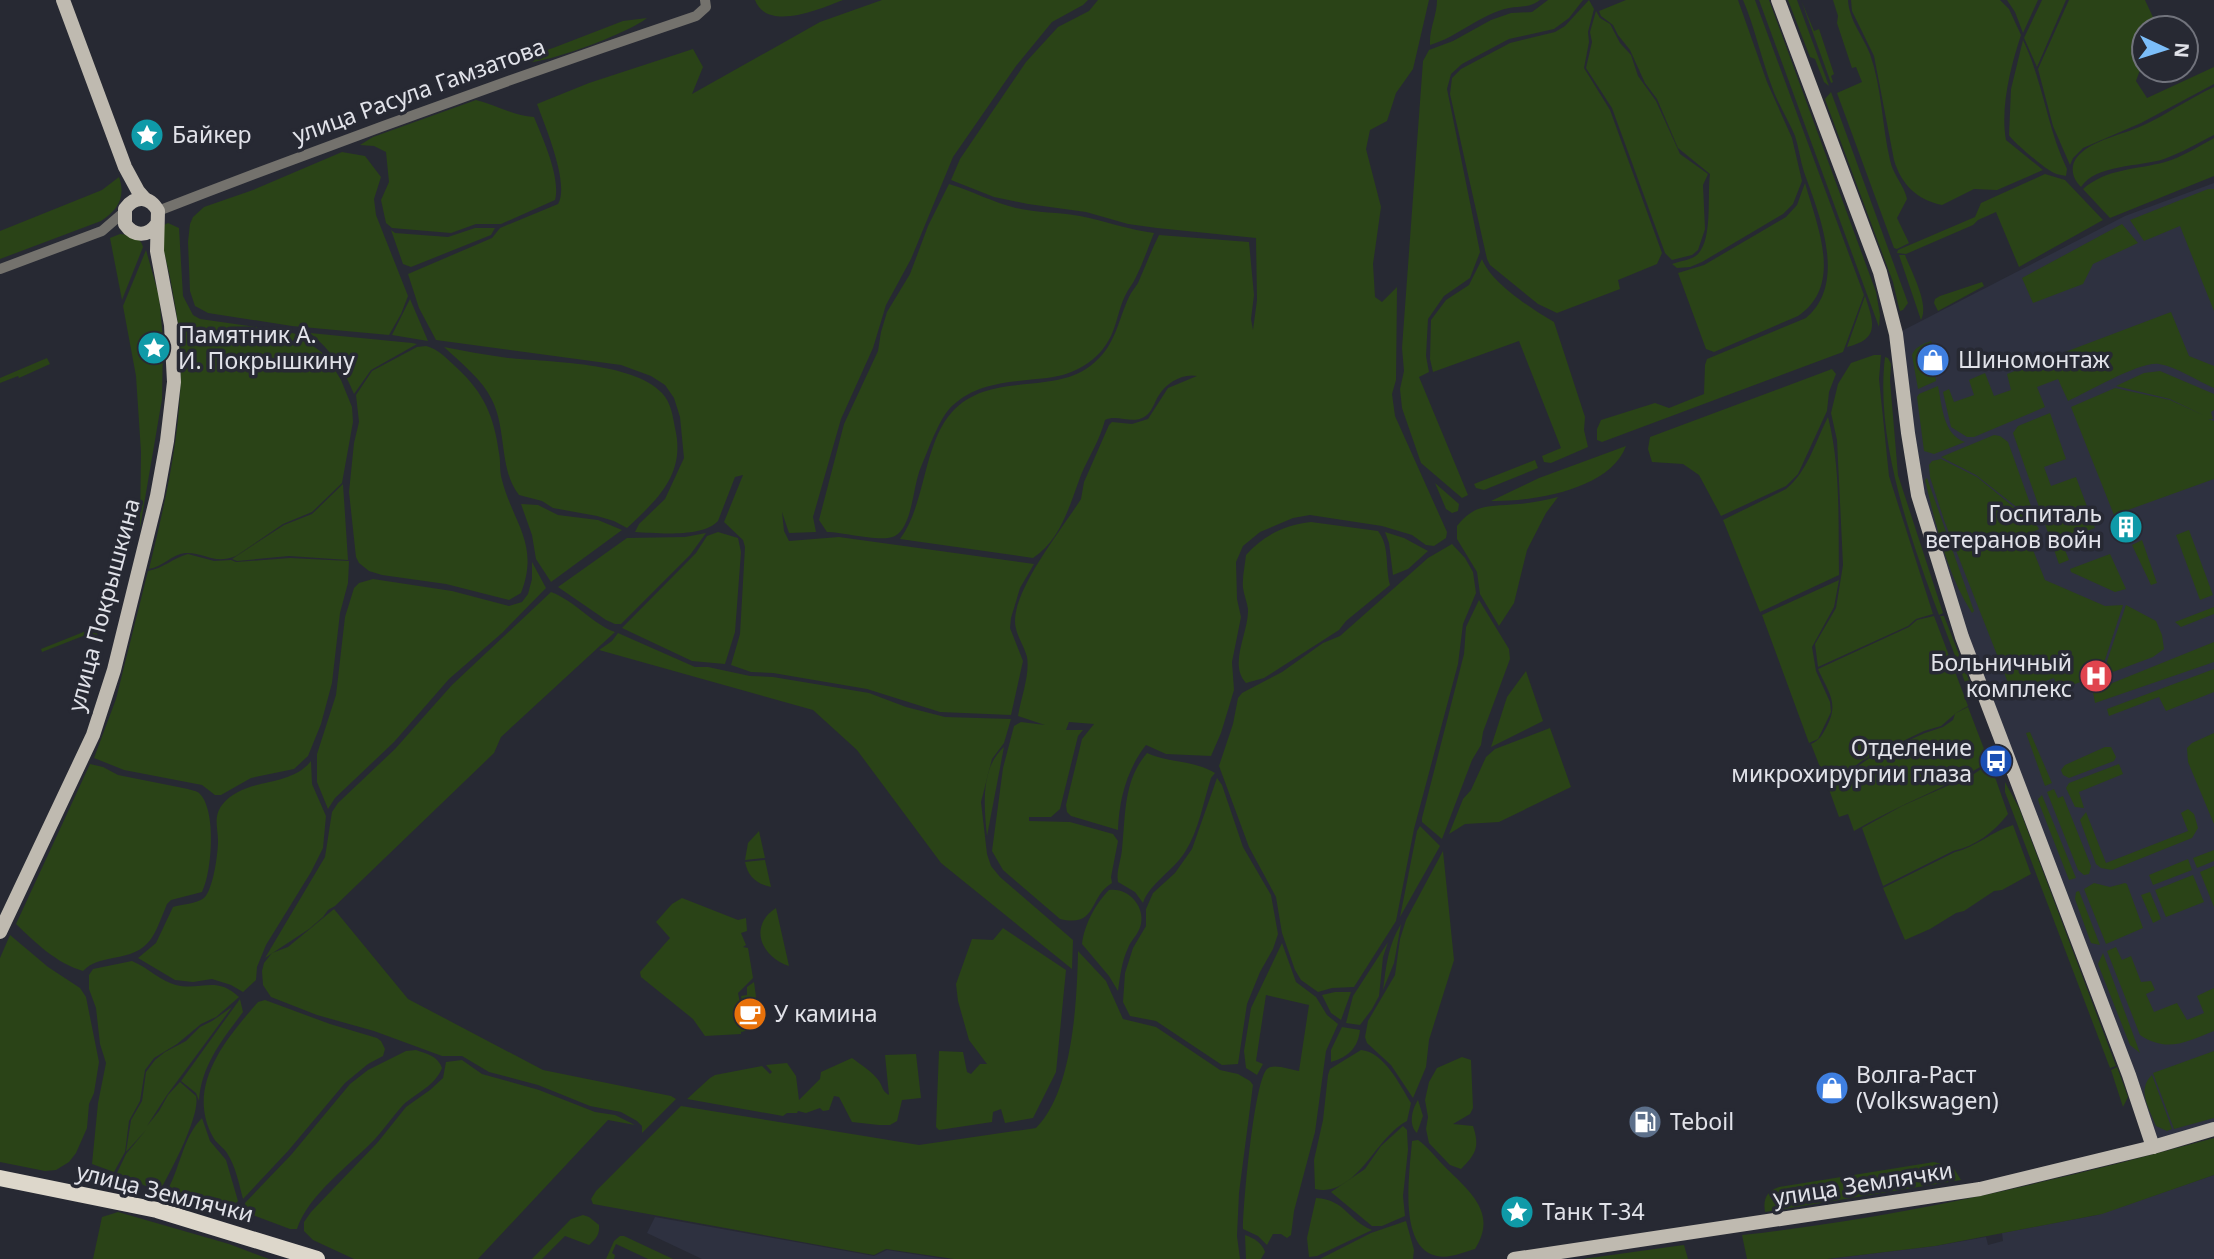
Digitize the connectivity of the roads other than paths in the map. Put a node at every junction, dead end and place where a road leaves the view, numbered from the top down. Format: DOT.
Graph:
graph roads {
  1 [pos="63,0"];
  2 [pos="705,0"];
  3 [pos="1778,0"];
  4 [pos="125,167"];
  5 [pos="145,199"];
  6 [pos="124,211"];
  7 [pos="158,217"];
  8 [pos="102,230"];
  9 [pos="134,233"];
  10 [pos="0,269"];
  11 [pos="160,270"];
  12 [pos="0,932"];
  13 [pos="2214,1129"];
  14 [pos="2153,1147"];
  15 [pos="0,1178"];
  16 [pos="293,1254"];
  17 [pos="317,1259"];
  18 [pos="1514,1259"];
  1 -- 4 [label="main road"];
  2 -- 7 [label="street, улица Расула Гамзатова"];
  3 -- 14 [label="main road"];
  4 -- 5 [label="main road"];
  4 -- 6 [label="main road"];
  5 -- 6 [label="main road"];
  5 -- 7 [label="main road"];
  6 -- 8 [label="street"];
  6 -- 9 [label="main road"];
  7 -- 9 [label="main road"];
  7 -- 11 [label="main road, улица Покрышкина"];
  8 -- 9 [label="street"];
  8 -- 10 [label="street"];
  9 -- 11 [label="main road, улица Покрышкина"];
  11 -- 12 [label="main road, улица Покрышкина"];
  13 -- 14 [label="main road, улица Землячки"];
  14 -- 18 [label="main road, улица Землячки"];
  15 -- 16 [label="highway, улица Землячки"];
  16 -- 17 [label="highway, улица Землячки"];
}
